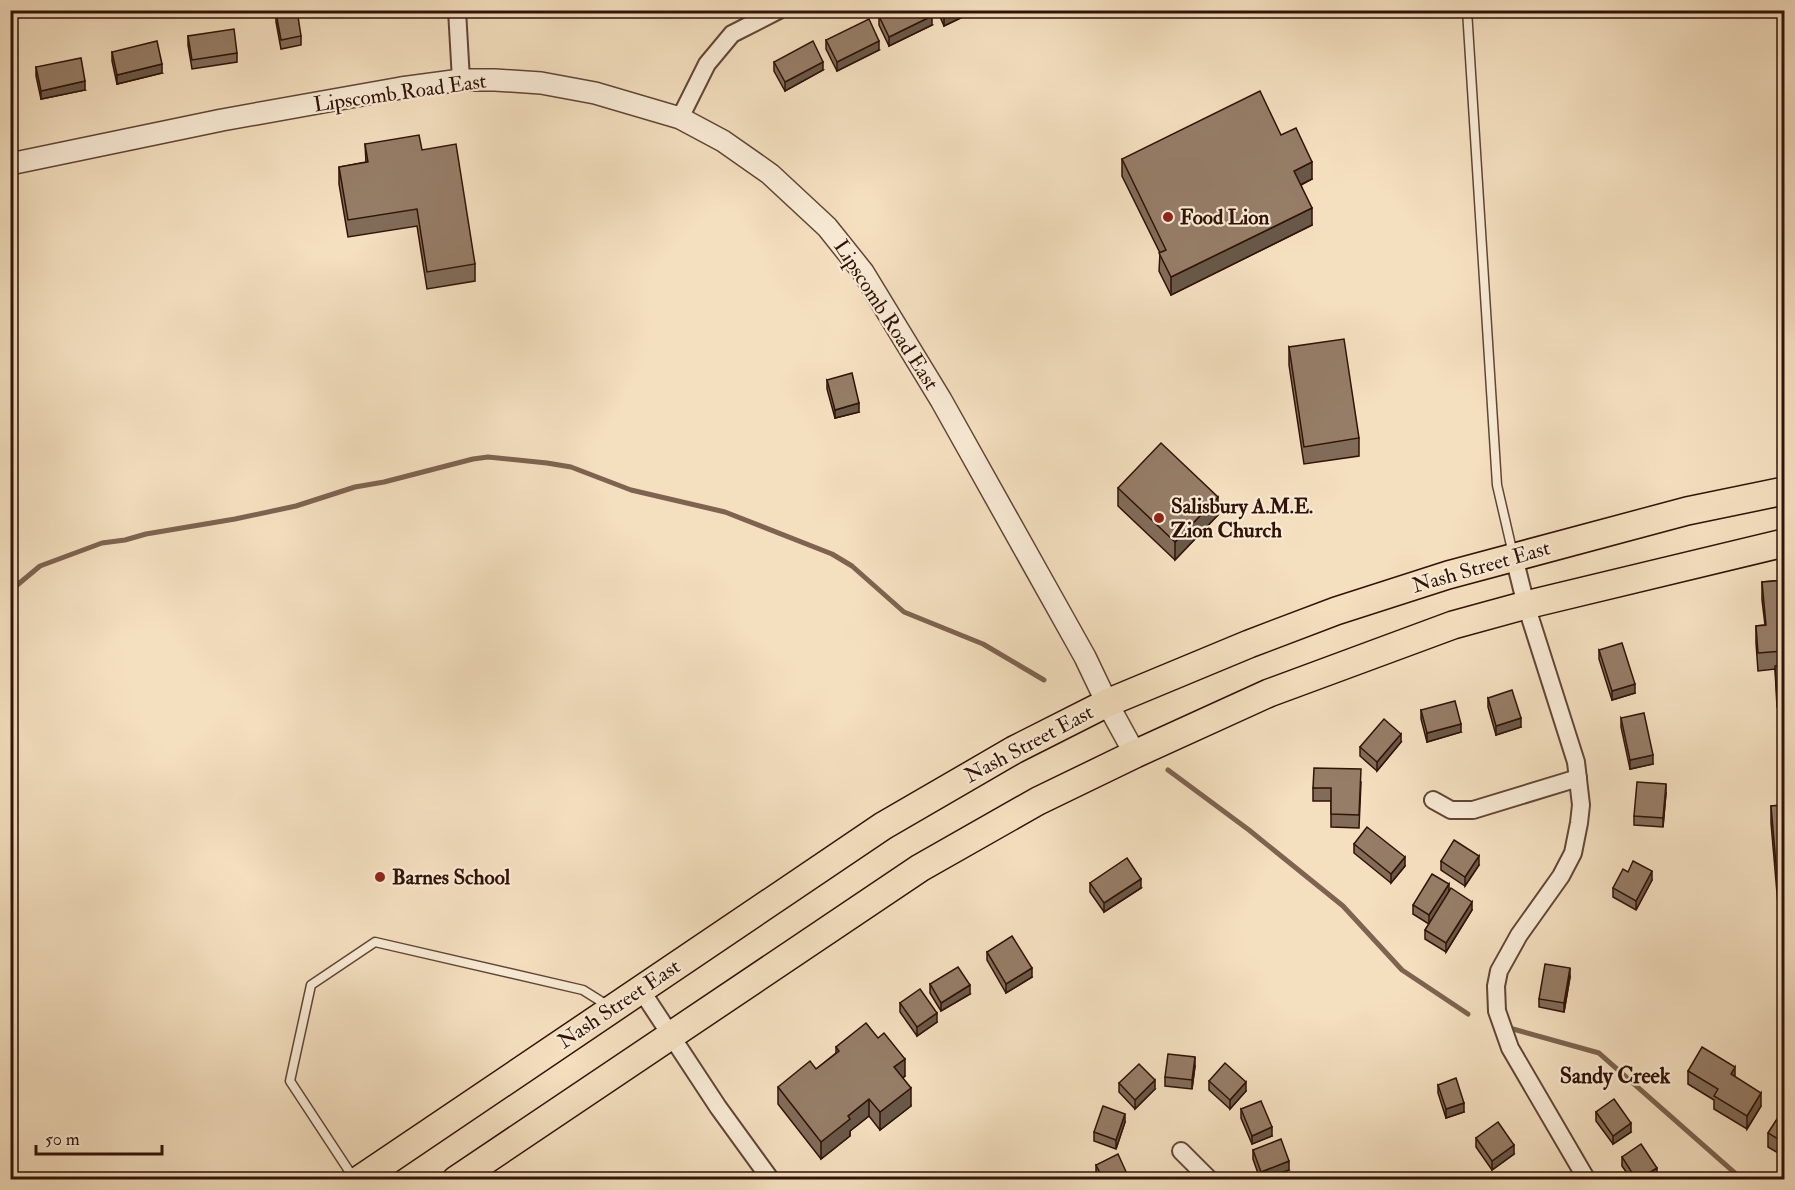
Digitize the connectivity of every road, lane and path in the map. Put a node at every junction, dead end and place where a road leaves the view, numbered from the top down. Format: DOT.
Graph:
graph roads {
  1 [pos="457,10"];
  2 [pos="779,10"];
  3 [pos="1467,10"];
  4 [pos="461,80"];
  5 [pos="680,118"];
  6 [pos="11,164"];
  7 [pos="1785,491"];
  8 [pos="1785,543"];
  9 [pos="1514,557"];
  10 [pos="1526,605"];
  11 [pos="1107,703"];
  12 [pos="1135,754"];
  13 [pos="1578,778"];
  14 [pos="1433,800"];
  15 [pos="641,990"];
  16 [pos="613,1008"];
  17 [pos="671,1034"];
  18 [pos="1181,1151"];
  19 [pos="357,1179"];
  20 [pos="456,1179"];
  21 [pos="771,1179"];
  22 [pos="1210,1179"];
  23 [pos="1587,1179"];
  1 -- 4 [label="street"];
  2 -- 5 [label="street"];
  3 -- 9 [label="lane"];
  4 -- 5 [label="street, Lipscomb Road East"];
  4 -- 6 [label="street, Lipscomb Road East"];
  5 -- 11 [label="street, Lipscomb Road East"];
  7 -- 9 [label="main road, Nash Street East"];
  8 -- 10 [label="main road"];
  9 -- 10 [label="street"];
  9 -- 11 [label="main road, Nash Street East"];
  10 -- 12 [label="main road"];
  10 -- 13 [label="street"];
  11 -- 12 [label="street, Lipscomb Road East"];
  11 -- 15 [label="main road, Nash Street East"];
  12 -- 17 [label="main road"];
  13 -- 14 [label="street"];
  13 -- 23 [label="street"];
  15 -- 16 [label="main road, Nash Street East"];
  15 -- 17 [label="street"];
  16 -- 19 [label="main road, Nash Street East"];
  16 -- 19 [label="lane"];
  17 -- 20 [label="main road"];
  17 -- 21 [label="street"];
  18 -- 22 [label="street"];
}
